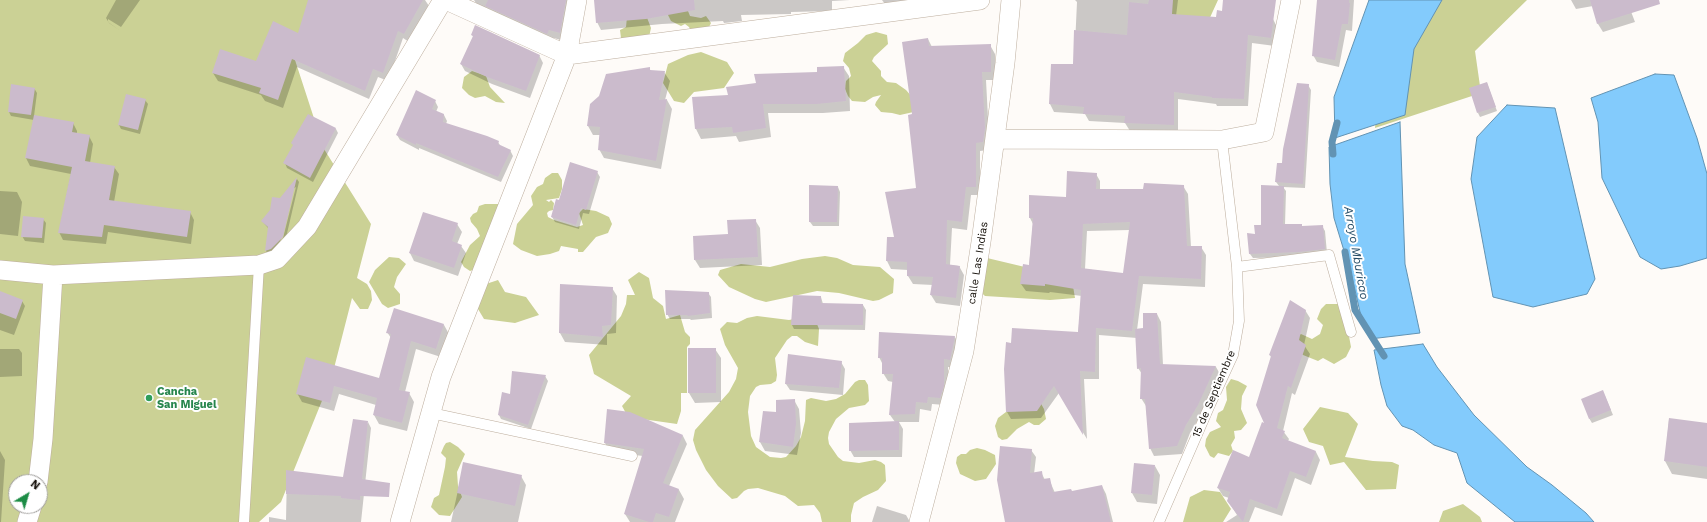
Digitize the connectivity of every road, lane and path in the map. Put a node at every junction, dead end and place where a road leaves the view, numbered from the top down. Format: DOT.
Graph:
graph roads {
  1 [pos="443,0"];
  2 [pos="446,0"];
  3 [pos="577,0"];
  4 [pos="980,0"];
  5 [pos="1011,0"];
  6 [pos="1291,0"];
  7 [pos="567,55"];
  8 [pos="995,139"];
  9 [pos="1222,140"];
  10 [pos="259,265"];
  11 [pos="1237,267"];
  12 [pos="0,270"];
  13 [pos="52,274"];
  14 [pos="1351,332"];
  15 [pos="431,413"];
  16 [pos="632,456"];
  17 [pos="39,474"];
  18 [pos="244,522"];
  19 [pos="400,522"];
  20 [pos="919,522"];
  21 [pos="1159,522"];
  1 -- 10 [label="street"];
  2 -- 7 [label="street"];
  3 -- 7 [label="street"];
  4 -- 7 [label="street"];
  5 -- 8 [label="street, calle Las Indias"];
  6 -- 9 [label="street"];
  7 -- 15 [label="street"];
  8 -- 9 [label="street"];
  8 -- 20 [label="street, calle Las Indias"];
  9 -- 11 [label="lane, 15 de Septiembre"];
  10 -- 13 [label="street"];
  10 -- 18 [label="lane"];
  11 -- 14 [label="lane"];
  11 -- 21 [label="lane, 15 de Septiembre"];
  12 -- 13 [label="street"];
  13 -- 17 [label="street"];
  15 -- 16 [label="lane"];
  15 -- 19 [label="street"];
}
